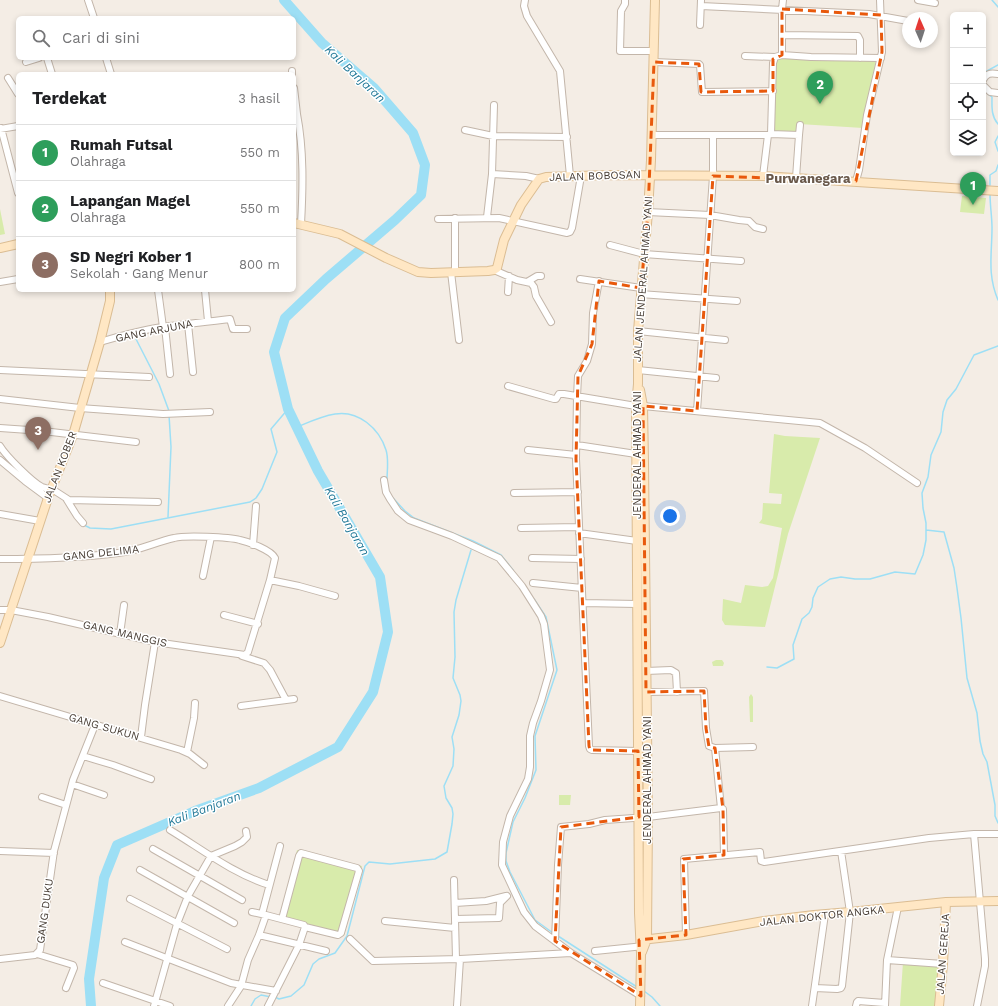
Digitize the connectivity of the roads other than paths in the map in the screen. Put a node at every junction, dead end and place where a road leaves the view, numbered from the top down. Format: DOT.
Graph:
graph roads {
  1 [pos="88,0"];
  2 [pos="525,0"];
  3 [pos="625,0"];
  4 [pos="655,0"];
  5 [pos="783,0"];
  6 [pos="880,0"];
  7 [pos="918,0"];
  8 [pos="701,3"];
  9 [pos="936,3"];
  10 [pos="782,10"];
  11 [pos="881,15"];
  12 [pos="93,16"];
  13 [pos="902,20"];
  14 [pos="700,25"];
  15 [pos="782,35"];
  16 [pos="654,51"];
  17 [pos="782,55"];
  18 [pos="745,56"];
  19 [pos="775,57"];
  20 [pos="860,58"];
  21 [pos="881,58"];
  22 [pos="32,60"];
  23 [pos="48,60"];
  24 [pos="107,60"];
  25 [pos="26,62"];
  26 [pos="654,62"];
  27 [pos="51,72"];
  28 [pos="110,72"];
  29 [pos="998,74"];
  30 [pos="986,75"];
  31 [pos="8,78"];
  32 [pos="986,88"];
  33 [pos="16,91"];
  34 [pos="773,91"];
  35 [pos="998,93"];
  36 [pos="494,105"];
  37 [pos="296,120"];
  38 [pos="800,125"];
  39 [pos="16,126"];
  40 [pos="0,129"];
  41 [pos="465,130"];
  42 [pos="651,135"];
  43 [pos="713,135"];
  44 [pos="769,135"];
  45 [pos="799,135"];
  46 [pos="494,136"];
  47 [pos="566,137"];
  48 [pos="492,174"];
  49 [pos="650,175"];
  50 [pos="570,176"];
  51 [pos="581,176"];
  52 [pos="713,176"];
  53 [pos="763,176"];
  54 [pos="796,178"];
  55 [pos="16,180"];
  56 [pos="539,180"];
  57 [pos="856,181"];
  58 [pos="998,191"];
  59 [pos="648,212"];
  60 [pos="710,215"];
  61 [pos="487,217"];
  62 [pos="455,218"];
  63 [pos="438,219"];
  64 [pos="513,222"];
  65 [pos="298,224"];
  66 [pos="763,230"];
  67 [pos="16,244"];
  68 [pos="610,245"];
  69 [pos="0,248"];
  70 [pos="644,254"];
  71 [pos="707,259"];
  72 [pos="741,261"];
  73 [pos="494,270"];
  74 [pos="453,272"];
  75 [pos="508,276"];
  76 [pos="541,276"];
  77 [pos="16,279"];
  78 [pos="580,279"];
  79 [pos="0,282"];
  80 [pos="527,282"];
  81 [pos="599,282"];
  82 [pos="640,291"];
  83 [pos="110,292"];
  84 [pos="158,292"];
  85 [pos="205,292"];
  86 [pos="508,292"];
  87 [pos="706,300"];
  88 [pos="737,301"];
  89 [pos="208,321"];
  90 [pos="551,322"];
  91 [pos="188,324"];
  92 [pos="164,327"];
  93 [pos="247,329"];
  94 [pos="638,331"];
  95 [pos="703,338"];
  96 [pos="459,340"];
  97 [pos="725,340"];
  98 [pos="100,342"];
  99 [pos="0,370"];
  100 [pos="638,370"];
  101 [pos="194,372"];
  102 [pos="90,374"];
  103 [pos="170,374"];
  104 [pos="700,375"];
  105 [pos="149,377"];
  106 [pos="716,378"];
  107 [pos="638,384"];
  108 [pos="508,386"];
  109 [pos="577,397"];
  110 [pos="0,399"];
  111 [pos="639,406"];
  112 [pos="80,408"];
  113 [pos="697,411"];
  114 [pos="210,412"];
  115 [pos="0,428"];
  116 [pos="73,435"];
  117 [pos="136,442"];
  118 [pos="577,445"];
  119 [pos="0,446"];
  120 [pos="528,450"];
  121 [pos="636,454"];
  122 [pos="576,455"];
  123 [pos="0,460"];
  124 [pos="384,480"];
  125 [pos="916,483"];
  126 [pos="578,492"];
  127 [pos="50,493"];
  128 [pos="514,493"];
  129 [pos="67,500"];
  130 [pos="158,502"];
  131 [pos="256,506"];
  132 [pos="0,514"];
  133 [pos="40,521"];
  134 [pos="83,523"];
  135 [pos="521,528"];
  136 [pos="579,530"];
  137 [pos="211,538"];
  138 [pos="637,541"];
  139 [pos="253,545"];
  140 [pos="532,558"];
  141 [pos="0,559"];
  142 [pos="28,559"];
  143 [pos="581,559"];
  144 [pos="203,576"];
  145 [pos="270,580"];
  146 [pos="533,583"];
  147 [pos="582,588"];
  148 [pos="335,596"];
  149 [pos="583,603"];
  150 [pos="637,604"];
  151 [pos="124,605"];
  152 [pos="0,610"];
  153 [pos="11,610"];
  154 [pos="224,615"];
  155 [pos="258,624"];
  156 [pos="120,634"];
  157 [pos="155,642"];
  158 [pos="0,643"];
  159 [pos="240,655"];
  160 [pos="642,660"];
  161 [pos="646,671"];
  162 [pos="646,692"];
  163 [pos="677,692"];
  164 [pos="0,696"];
  165 [pos="294,699"];
  166 [pos="286,700"];
  167 [pos="195,703"];
  168 [pos="241,706"];
  169 [pos="94,725"];
  170 [pos="642,735"];
  171 [pos="141,737"];
  172 [pos="753,747"];
  173 [pos="715,748"];
  174 [pos="638,750"];
  175 [pos="187,752"];
  176 [pos="82,756"];
  177 [pos="204,764"];
  178 [pos="151,779"];
  179 [pos="72,784"];
  180 [pos="104,795"];
  181 [pos="42,797"];
  182 [pos="66,805"];
  183 [pos="721,808"];
  184 [pos="644,817"];
  185 [pos="170,830"];
  186 [pos="246,831"];
  187 [pos="974,834"];
  188 [pos="998,834"];
  189 [pos="280,846"];
  190 [pos="153,849"];
  191 [pos="0,851"];
  192 [pos="841,851"];
  193 [pos="54,853"];
  194 [pos="724,855"];
  195 [pos="211,856"];
  196 [pos="140,870"];
  197 [pos="200,875"];
  198 [pos="454,880"];
  199 [pos="269,885"];
  200 [pos="515,893"];
  201 [pos="188,896"];
  202 [pos="507,896"];
  203 [pos="130,899"];
  204 [pos="242,900"];
  205 [pos="981,901"];
  206 [pos="998,901"];
  207 [pos="946,902"];
  208 [pos="455,903"];
  209 [pos="898,908"];
  210 [pos="252,912"];
  211 [pos="850,912"];
  212 [pos="264,914"];
  213 [pos="825,914"];
  214 [pos="282,919"];
  215 [pos="455,919"];
  216 [pos="385,921"];
  217 [pos="234,923"];
  218 [pos="177,924"];
  219 [pos="305,927"];
  220 [pos="455,928"];
  221 [pos="259,935"];
  222 [pos="686,935"];
  223 [pos="556,936"];
  224 [pos="350,939"];
  225 [pos="125,942"];
  226 [pos="299,945"];
  227 [pos="643,945"];
  228 [pos="227,949"];
  229 [pos="595,950"];
  230 [pos="326,951"];
  231 [pos="571,953"];
  232 [pos="37,954"];
  233 [pos="0,959"];
  234 [pos="167,959"];
  235 [pos="458,959"];
  236 [pos="886,960"];
  237 [pos="943,964"];
  238 [pos="103,983"];
  239 [pos="241,986"];
  240 [pos="66,988"];
  241 [pos="815,988"];
  242 [pos="276,992"];
  243 [pos="641,995"];
  244 [pos="155,1004"];
  245 [pos="885,1004"];
  246 [pos="170,1006"];
  247 [pos="228,1006"];
  248 [pos="268,1006"];
  249 [pos="457,1006"];
  250 [pos="640,1006"];
  251 [pos="812,1006"];
  252 [pos="856,1006"];
  253 [pos="939,1006"];
  254 [pos="977,1006"];
  1 -- 12 [label="street"];
  2 -- 47 [label="street"];
  3 -- 16 [label="street"];
  4 -- 16 [label="street, JALAN JENDERAL AHMAD YANI"];
  5 -- 10 [label="street"];
  6 -- 11 [label="street"];
  7 -- 9 [label="street"];
  8 -- 10 [label="street"];
  8 -- 14 [label="street"];
  10 -- 11 [label="street"];
  10 -- 15 [label="street"];
  11 -- 13 [label="street"];
  11 -- 21 [label="street"];
  15 -- 17 [label="street"];
  15 -- 20 [label="street"];
  16 -- 26 [label="street, JALAN JENDERAL AHMAD YANI"];
  17 -- 19 [label="street"];
  17 -- 20 [label="street"];
  18 -- 19 [label="street"];
  19 -- 34 [label="street"];
  20 -- 21 [label="street"];
  21 -- 57 [label="street"];
  22 -- 25 [label="street"];
  23 -- 27 [label="street"];
  24 -- 28 [label="street"];
  26 -- 34 [label="street"];
  26 -- 42 [label="street, JALAN JENDERAL AHMAD YANI"];
  29 -- 30 [label="street"];
  31 -- 33 [label="street"];
  32 -- 35 [label="street"];
  34 -- 44 [label="street"];
  36 -- 46 [label="street"];
  37 -- 65 [label="street"];
  38 -- 45 [label="street"];
  39 -- 40 [label="street"];
  40 -- 55 [label="street"];
  41 -- 46 [label="street"];
  42 -- 43 [label="street"];
  42 -- 49 [label="street, JALAN JENDERAL AHMAD YANI"];
  43 -- 44 [label="street"];
  43 -- 52 [label="street"];
  44 -- 45 [label="street"];
  44 -- 53 [label="street"];
  45 -- 54 [label="street"];
  46 -- 47 [label="street"];
  46 -- 48 [label="street"];
  47 -- 50 [label="street"];
  48 -- 56 [label="street"];
  48 -- 61 [label="street"];
  49 -- 51 [label="street, JALAN BOBOSAN"];
  49 -- 52 [label="street, JALAN BOBOSAN"];
  49 -- 59 [label="street, JALAN JENDERAL AHMAD YANI"];
  50 -- 51 [label="street, JALAN BOBOSAN"];
  50 -- 56 [label="street, JALAN BOBOSAN"];
  51 -- 64 [label="street"];
  52 -- 53 [label="street, JALAN BOBOSAN"];
  52 -- 60 [label="street"];
  53 -- 54 [label="street, JALAN BOBOSAN"];
  54 -- 57 [label="street, JALAN BOBOSAN"];
  56 -- 64 [label="street, JALAN BOBOSAN"];
  57 -- 58 [label="street, JALAN BOBOSAN"];
  59 -- 60 [label="street"];
  59 -- 70 [label="street, JALAN JENDERAL AHMAD YANI"];
  60 -- 66 [label="street"];
  60 -- 71 [label="street"];
  61 -- 62 [label="street"];
  61 -- 64 [label="street"];
  62 -- 63 [label="street"];
  62 -- 74 [label="street"];
  64 -- 73 [label="street, JALAN BOBOSAN"];
  65 -- 74 [label="street"];
  67 -- 69 [label="street"];
  68 -- 70 [label="street"];
  70 -- 71 [label="street"];
  70 -- 82 [label="street, JALAN JENDERAL AHMAD YANI"];
  71 -- 72 [label="street"];
  71 -- 87 [label="street"];
  73 -- 74 [label="street"];
  73 -- 75 [label="street"];
  74 -- 96 [label="street"];
  75 -- 80 [label="street"];
  75 -- 86 [label="street"];
  76 -- 80 [label="street"];
  77 -- 79 [label="street"];
  78 -- 81 [label="street"];
  80 -- 90 [label="street"];
  81 -- 82 [label="street"];
  81 -- 109 [label="street"];
  82 -- 87 [label="street"];
  82 -- 94 [label="street, JALAN JENDERAL AHMAD YANI"];
  83 -- 98 [label="street, JALAN KOBER"];
  84 -- 92 [label="street"];
  85 -- 89 [label="street"];
  87 -- 88 [label="street"];
  87 -- 95 [label="street"];
  89 -- 91 [label="street, GANG ARJUNA"];
  89 -- 93 [label="street, GANG ARJUNA"];
  91 -- 92 [label="street, GANG ARJUNA"];
  91 -- 101 [label="street"];
  92 -- 98 [label="street, GANG ARJUNA"];
  92 -- 103 [label="street"];
  94 -- 95 [label="street"];
  94 -- 100 [label="street, JALAN JENDERAL AHMAD YANI"];
  95 -- 97 [label="street"];
  95 -- 104 [label="street"];
  98 -- 102 [label="street, JALAN KOBER"];
  99 -- 102 [label="street"];
  100 -- 104 [label="street"];
  100 -- 107 [label="street, JALAN JENDERAL AHMAD YANI"];
  102 -- 105 [label="street"];
  102 -- 112 [label="street, JALAN KOBER"];
  104 -- 106 [label="street"];
  104 -- 113 [label="street"];
  107 -- 111 [label="street, JENDERAL AHMAD YANI"];
  108 -- 109 [label="street"];
  109 -- 111 [label="street"];
  109 -- 118 [label="street"];
  110 -- 112 [label="street"];
  111 -- 113 [label="street"];
  111 -- 121 [label="street, JENDERAL AHMAD YANI"];
  111 -- 160 [label="street, JENDERAL AHMAD YANI"];
  112 -- 114 [label="street"];
  112 -- 116 [label="street, JALAN KOBER"];
  113 -- 125 [label="street"];
  115 -- 116 [label="street"];
  116 -- 117 [label="street"];
  116 -- 127 [label="street, JALAN KOBER"];
  118 -- 121 [label="street"];
  118 -- 122 [label="street"];
  119 -- 127 [label="street"];
  120 -- 122 [label="street"];
  121 -- 138 [label="street, JENDERAL AHMAD YANI"];
  122 -- 126 [label="street"];
  123 -- 127 [label="street"];
  124 -- 200 [label="street"];
  126 -- 128 [label="street"];
  126 -- 136 [label="street"];
  127 -- 129 [label="street"];
  127 -- 133 [label="street, JALAN KOBER"];
  129 -- 130 [label="street"];
  129 -- 134 [label="street"];
  131 -- 139 [label="street"];
  132 -- 133 [label="street"];
  133 -- 142 [label="street, JALAN KOBER"];
  135 -- 136 [label="street"];
  136 -- 138 [label="street"];
  136 -- 143 [label="street"];
  137 -- 139 [label="street, GANG DELIMA"];
  137 -- 142 [label="street, GANG DELIMA"];
  137 -- 144 [label="street"];
  138 -- 150 [label="street, JENDERAL AHMAD YANI"];
  139 -- 145 [label="street, GANG DELIMA"];
  140 -- 143 [label="street"];
  141 -- 142 [label="street, GANG DELIMA"];
  142 -- 153 [label="street, JALAN KOBER"];
  143 -- 147 [label="street"];
  145 -- 148 [label="street"];
  145 -- 155 [label="street, GANG DELIMA"];
  146 -- 147 [label="street"];
  147 -- 149 [label="street"];
  149 -- 150 [label="street"];
  149 -- 174 [label="street"];
  150 -- 160 [label="street, JENDERAL AHMAD YANI"];
  151 -- 156 [label="street"];
  152 -- 153 [label="street, GANG MANGGIS"];
  153 -- 156 [label="street, GANG MANGGIS"];
  153 -- 158 [label="street, JALAN KOBER"];
  154 -- 155 [label="street"];
  155 -- 159 [label="street, GANG DELIMA"];
  156 -- 157 [label="street, GANG MANGGIS"];
  157 -- 159 [label="street, GANG MANGGIS"];
  157 -- 171 [label="street"];
  159 -- 166 [label="street, GANG MANGGIS"];
  160 -- 161 [label="street, JENDERAL AHMAD YANI"];
  160 -- 170 [label="street, JENDERAL AHMAD YANI"];
  161 -- 162 [label="street, JENDERAL AHMAD YANI"];
  161 -- 163 [label="street"];
  162 -- 163 [label="street"];
  162 -- 170 [label="street, JENDERAL AHMAD YANI"];
  163 -- 173 [label="street"];
  164 -- 169 [label="street, GANG SUKUN"];
  165 -- 166 [label="street"];
  166 -- 168 [label="street"];
  167 -- 175 [label="street"];
  169 -- 171 [label="street, GANG SUKUN"];
  169 -- 176 [label="street, GANG DUKU"];
  170 -- 174 [label="street, JENDERAL AHMAD YANI"];
  170 -- 184 [label="street, JENDERAL AHMAD YANI"];
  171 -- 175 [label="street, GANG SUKUN"];
  172 -- 173 [label="street"];
  173 -- 183 [label="street"];
  174 -- 184 [label="street, JENDERAL AHMAD YANI"];
  175 -- 177 [label="street, GANG SUKUN"];
  176 -- 178 [label="street"];
  176 -- 179 [label="street, GANG DUKU"];
  179 -- 180 [label="street"];
  179 -- 182 [label="street, GANG DUKU"];
  181 -- 182 [label="street"];
  182 -- 193 [label="street, GANG DUKU"];
  183 -- 184 [label="street"];
  183 -- 194 [label="street"];
  184 -- 223 [label="street"];
  184 -- 227 [label="street, JENDERAL AHMAD YANI"];
  185 -- 195 [label="street"];
  186 -- 195 [label="street"];
  187 -- 188 [label="street"];
  187 -- 192 [label="street"];
  187 -- 205 [label="street"];
  189 -- 199 [label="street"];
  190 -- 197 [label="street"];
  191 -- 193 [label="street"];
  192 -- 194 [label="street"];
  192 -- 211 [label="street"];
  193 -- 232 [label="street, GANG DUKU"];
  194 -- 222 [label="street"];
  195 -- 197 [label="street"];
  195 -- 199 [label="street"];
  196 -- 201 [label="street"];
  197 -- 201 [label="street"];
  197 -- 204 [label="street"];
  198 -- 208 [label="street"];
  199 -- 212 [label="street"];
  200 -- 202 [label="street"];
  200 -- 223 [label="street"];
  201 -- 217 [label="street"];
  201 -- 218 [label="street"];
  202 -- 208 [label="street"];
  202 -- 215 [label="street"];
  203 -- 218 [label="street"];
  205 -- 206 [label="street, JALAN DOKTOR ANGKA"];
  205 -- 207 [label="street, JALAN DOKTOR ANGKA"];
  205 -- 254 [label="street"];
  207 -- 209 [label="street, JALAN DOKTOR ANGKA"];
  207 -- 237 [label="street, JALAN GEREJA"];
  208 -- 215 [label="street"];
  209 -- 211 [label="street, JALAN DOKTOR ANGKA"];
  209 -- 236 [label="street"];
  210 -- 212 [label="street"];
  211 -- 213 [label="street, JALAN DOKTOR ANGKA"];
  211 -- 241 [label="street"];
  212 -- 214 [label="street"];
  212 -- 221 [label="street"];
  213 -- 222 [label="street, JALAN DOKTOR ANGKA"];
  213 -- 241 [label="street"];
  214 -- 219 [label="street"];
  214 -- 219 [label="street"];
  215 -- 220 [label="street"];
  216 -- 220 [label="street"];
  218 -- 228 [label="street"];
  218 -- 234 [label="street"];
  219 -- 226 [label="street"];
  220 -- 235 [label="street"];
  221 -- 226 [label="street"];
  221 -- 239 [label="street"];
  222 -- 227 [label="street, JALAN DOKTOR ANGKA"];
  223 -- 231 [label="street"];
  224 -- 235 [label="street"];
  225 -- 234 [label="street"];
  226 -- 230 [label="street"];
  226 -- 242 [label="street"];
  227 -- 229 [label="street"];
  227 -- 243 [label="street, JENDERAL AHMAD YANI"];
  231 -- 235 [label="street"];
  231 -- 243 [label="street"];
  232 -- 233 [label="street, GANG DUKU"];
  232 -- 240 [label="street"];
  234 -- 239 [label="street"];
  234 -- 244 [label="street"];
  235 -- 249 [label="street"];
  236 -- 237 [label="street"];
  236 -- 245 [label="street"];
  237 -- 253 [label="street, JALAN GEREJA"];
  238 -- 244 [label="street"];
  239 -- 242 [label="street"];
  239 -- 247 [label="street"];
  241 -- 251 [label="street"];
  242 -- 248 [label="street"];
  243 -- 250 [label="street"];
  244 -- 246 [label="street"];
  245 -- 252 [label="street"];
}
